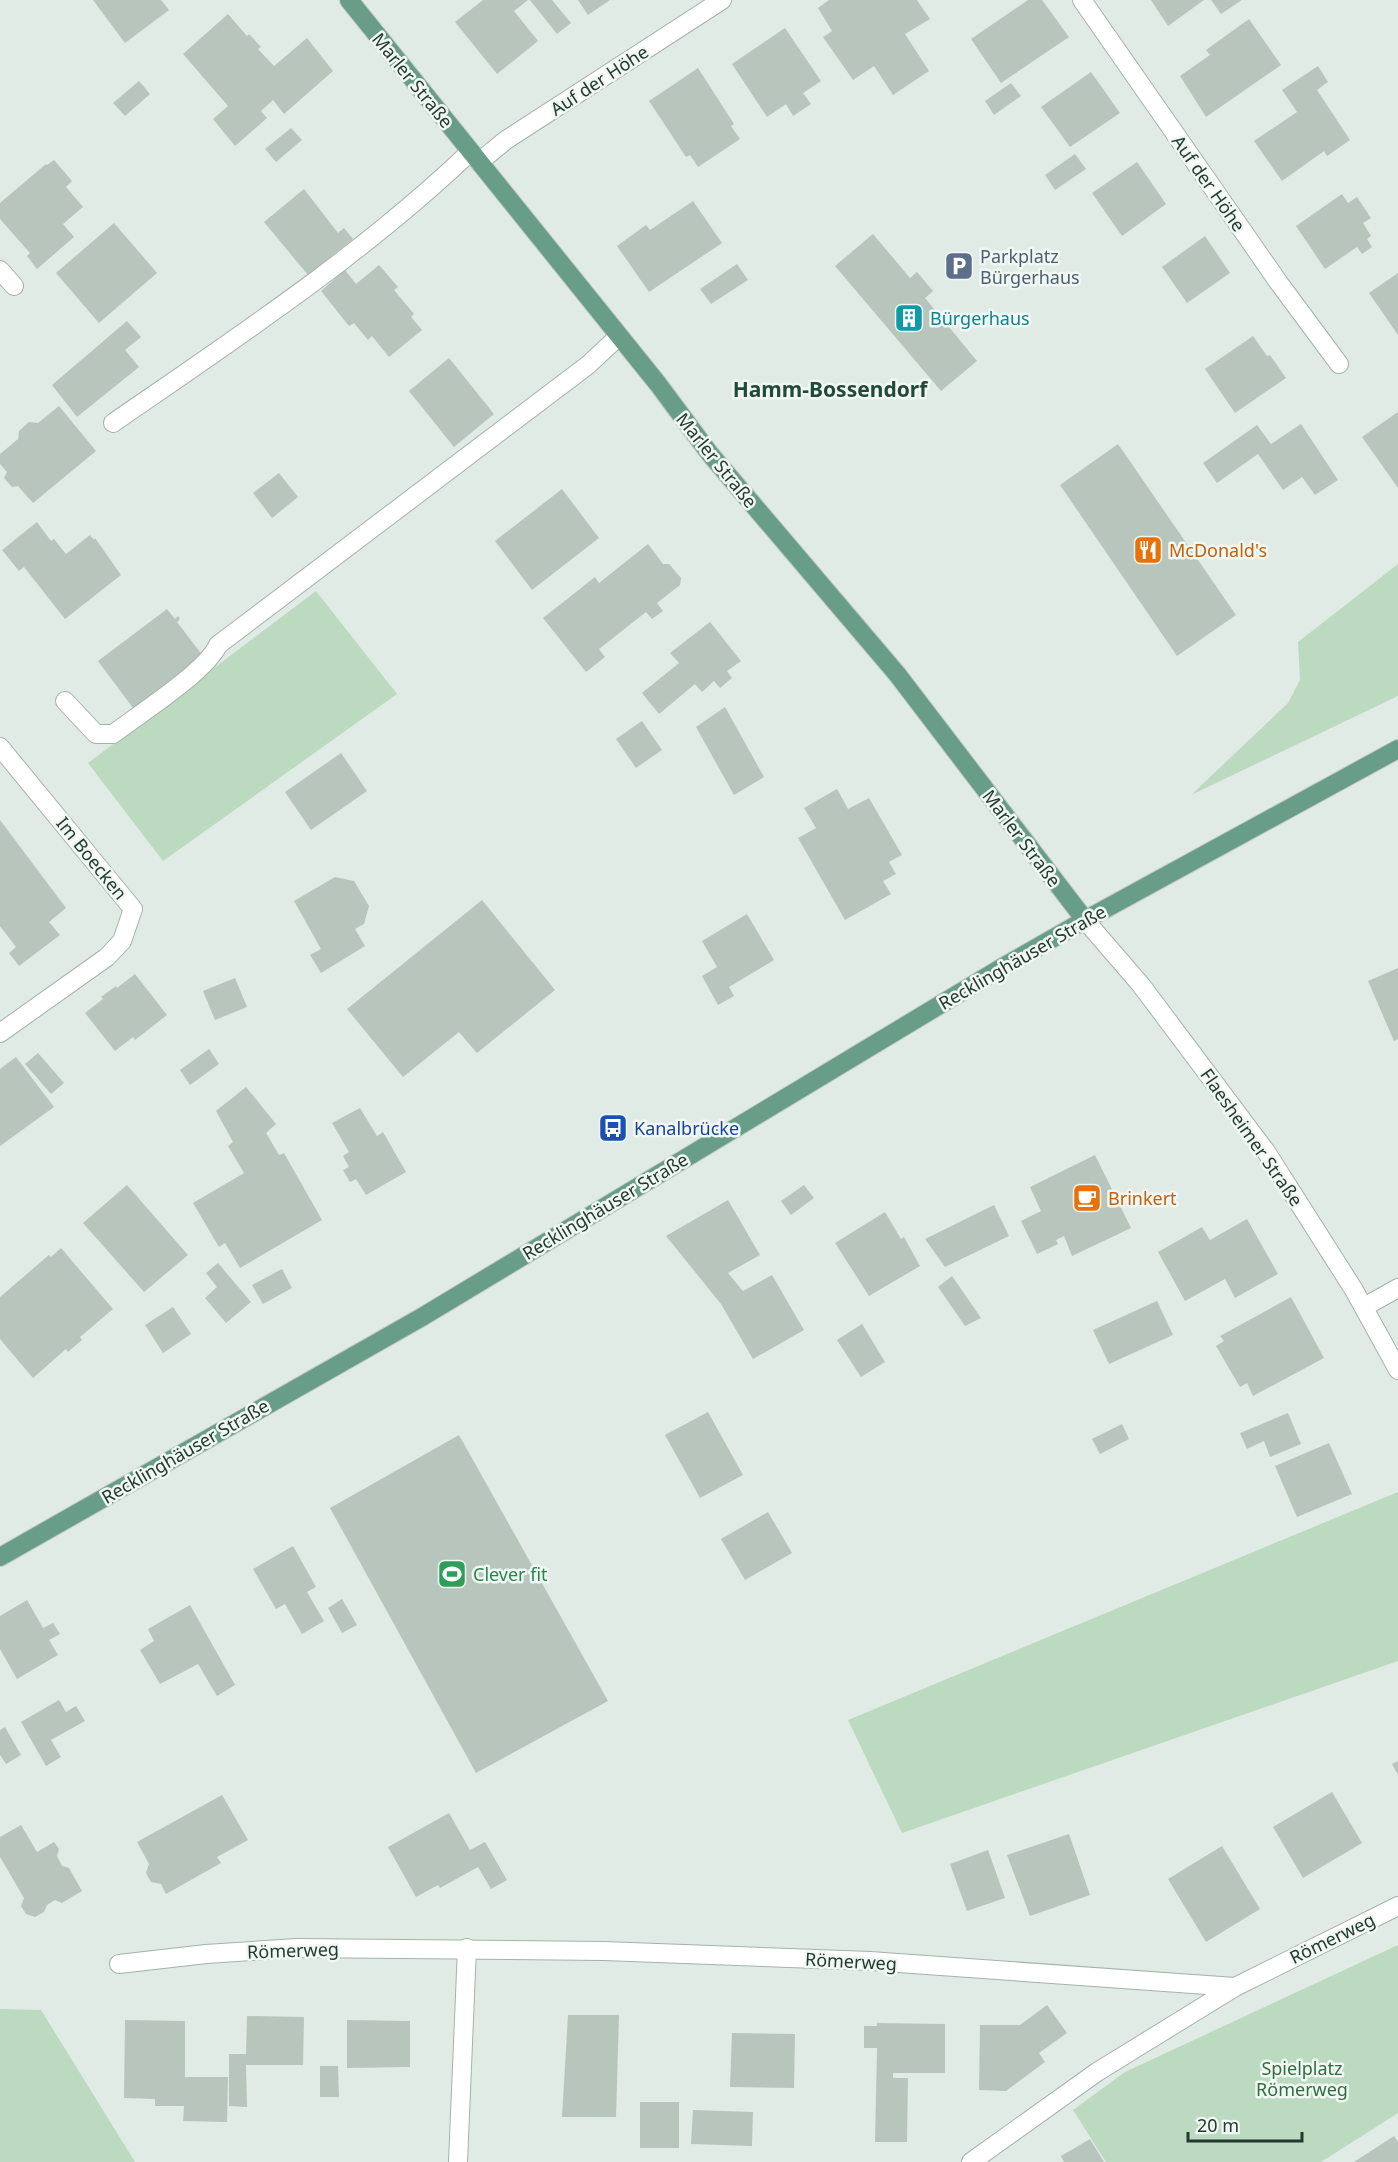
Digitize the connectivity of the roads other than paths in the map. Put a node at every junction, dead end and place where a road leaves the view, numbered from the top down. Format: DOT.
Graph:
graph roads {
  1 [pos="349,0"];
  2 [pos="722,0"];
  3 [pos="1082,0"];
  4 [pos="474,157"];
  5 [pos="0,270"];
  6 [pos="14,286"];
  7 [pos="618,337"];
  8 [pos="1339,364"];
  9 [pos="113,423"];
  10 [pos="65,700"];
  11 [pos="0,747"];
  12 [pos="1398,749"];
  13 [pos="1084,920"];
  14 [pos="0,1033"];
  15 [pos="1398,1288"];
  16 [pos="1364,1307"];
  17 [pos="1398,1370"];
  18 [pos="0,1557"];
  19 [pos="1398,1906"];
  20 [pos="467,1948"];
  21 [pos="119,1964"];
  22 [pos="1235,1987"];
  23 [pos="458,2162"];
  24 [pos="971,2162"];
  1 -- 4 [label="main road, Marler Straße"];
  2 -- 4 [label="street, Auf der Höhe"];
  3 -- 8 [label="street, Auf der Höhe"];
  4 -- 7 [label="main road, Marler Straße"];
  4 -- 9 [label="street, Auf der Höhe"];
  5 -- 6 [label="street"];
  7 -- 10 [label="street"];
  7 -- 13 [label="main road, Marler Straße"];
  11 -- 14 [label="street, Im Boecken"];
  12 -- 13 [label="main road, Recklinghäuser Straße"];
  13 -- 16 [label="street, Flaesheimer Straße"];
  13 -- 18 [label="main road, Recklinghäuser Straße"];
  15 -- 16 [label="street"];
  16 -- 17 [label="street, Flaesheimer Straße"];
  19 -- 22 [label="street, Römerweg"];
  20 -- 21 [label="street, Römerweg"];
  20 -- 22 [label="street, Römerweg"];
  20 -- 23 [label="street"];
  22 -- 24 [label="street, Römerweg"];
}
